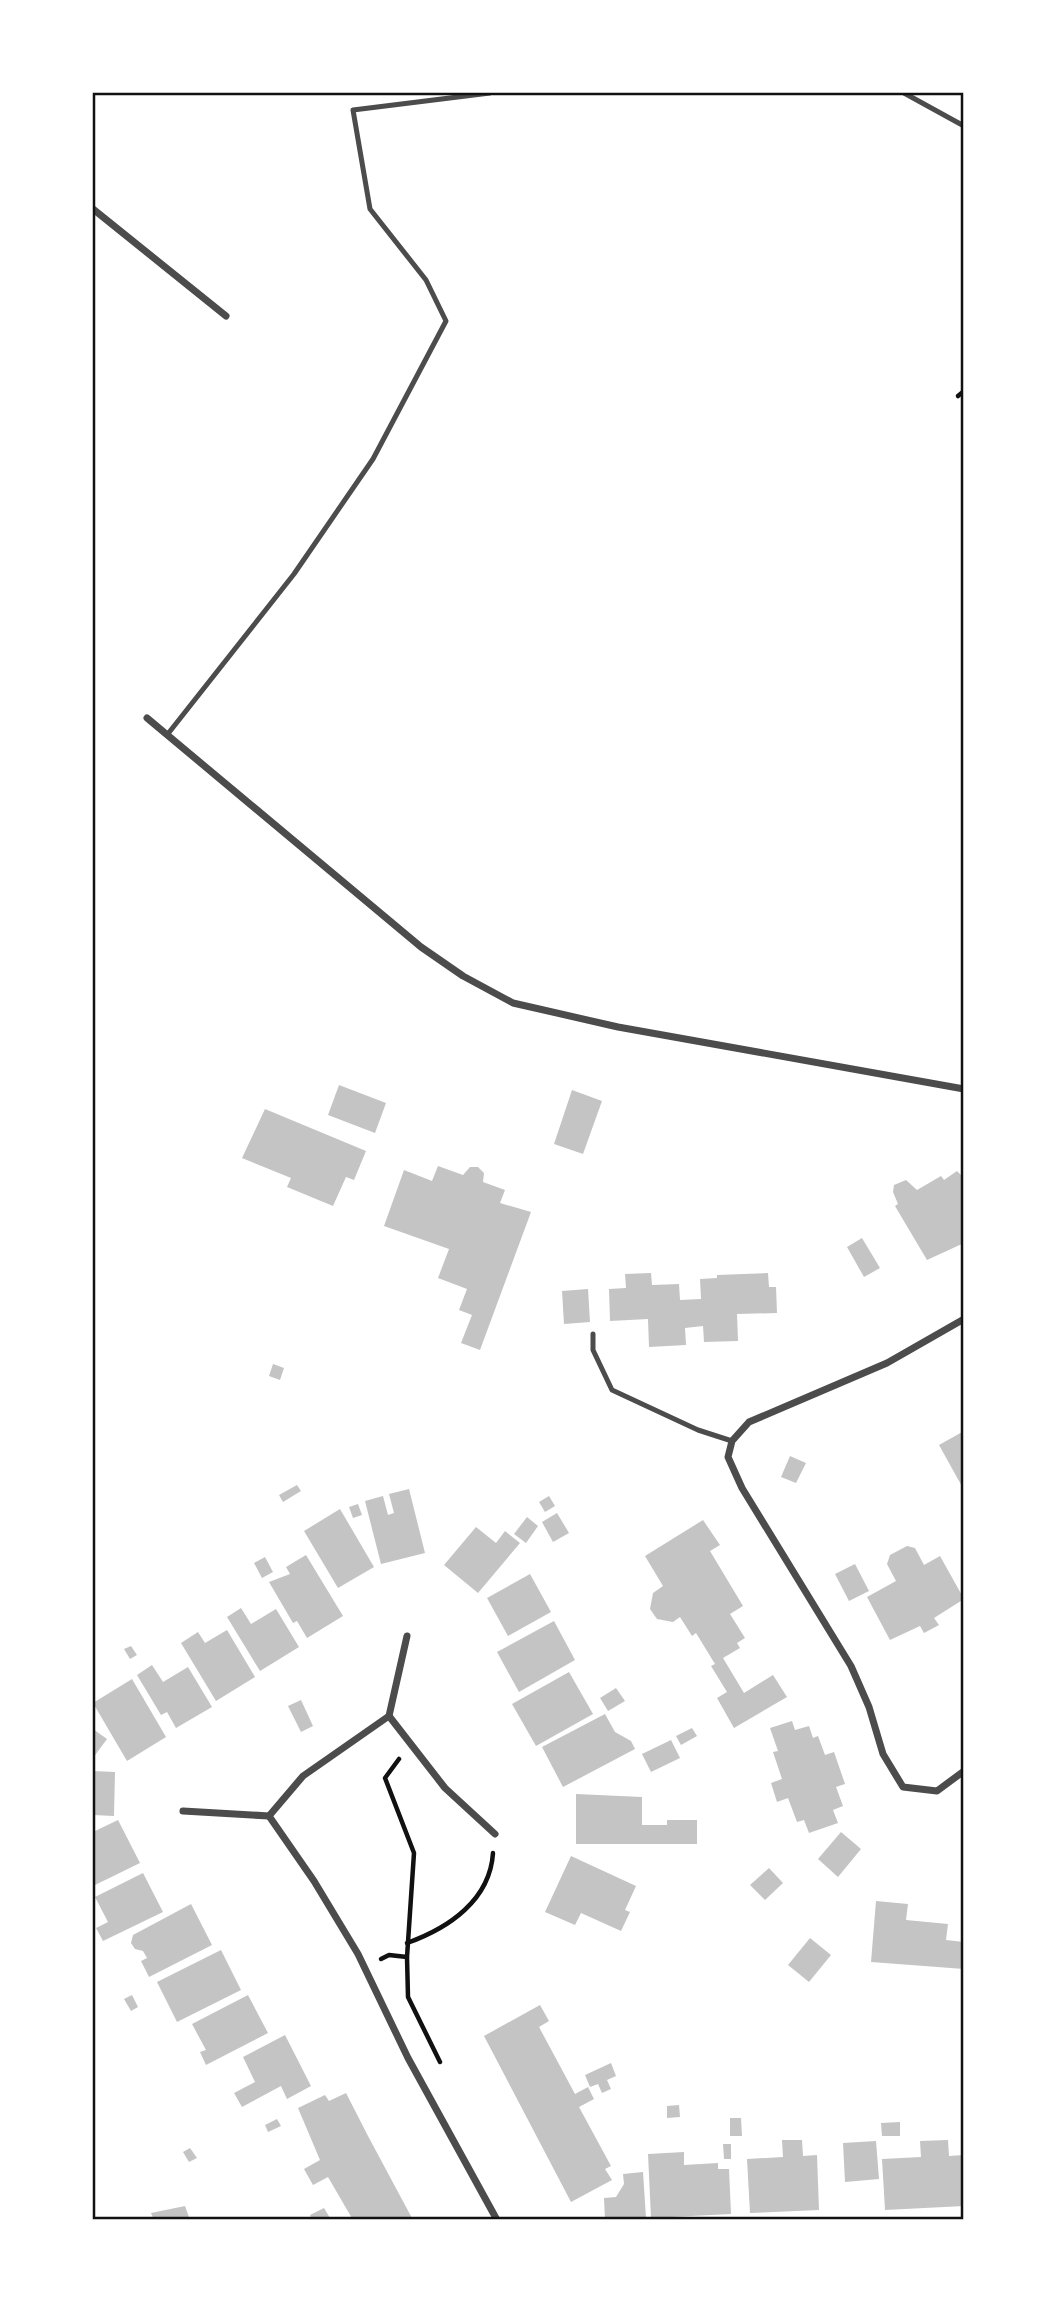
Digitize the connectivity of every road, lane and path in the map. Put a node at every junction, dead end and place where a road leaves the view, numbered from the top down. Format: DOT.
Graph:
graph roads {
  1 [pos="489,93"];
  2 [pos="904,93"];
  3 [pos="964,126"];
  4 [pos="93,208"];
  5 [pos="226,316"];
  6 [pos="964,391"];
  7 [pos="958,396"];
  8 [pos="147,718"];
  9 [pos="167,735"];
  10 [pos="964,1089"];
  11 [pos="964,1319"];
  12 [pos="593,1334"];
  13 [pos="732,1441"];
  14 [pos="407,1636"];
  15 [pos="389,1716"];
  16 [pos="410,1745"];
  17 [pos="964,1771"];
  18 [pos="183,1811"];
  19 [pos="269,1816"];
  20 [pos="495,1834"];
  21 [pos="408,1944"];
  22 [pos="440,2062"];
  23 [pos="497,2220"];
  1 -- 9 [label="lane"];
  2 -- 3 [label="lane"];
  4 -- 5 [label="street"];
  6 -- 7 [label="path"];
  8 -- 9 [label="street"];
  9 -- 10 [label="street"];
  11 -- 13 [label="street"];
  12 -- 13 [label="lane"];
  13 -- 17 [label="street"];
  14 -- 15 [label="street"];
  15 -- 16 [label="street"];
  15 -- 19 [label="street"];
  16 -- 20 [label="street"];
  16 -- 21 [label="path"];
  18 -- 19 [label="street"];
  19 -- 23 [label="street"];
  20 -- 21 [label="path"];
  21 -- 22 [label="path"];
}
